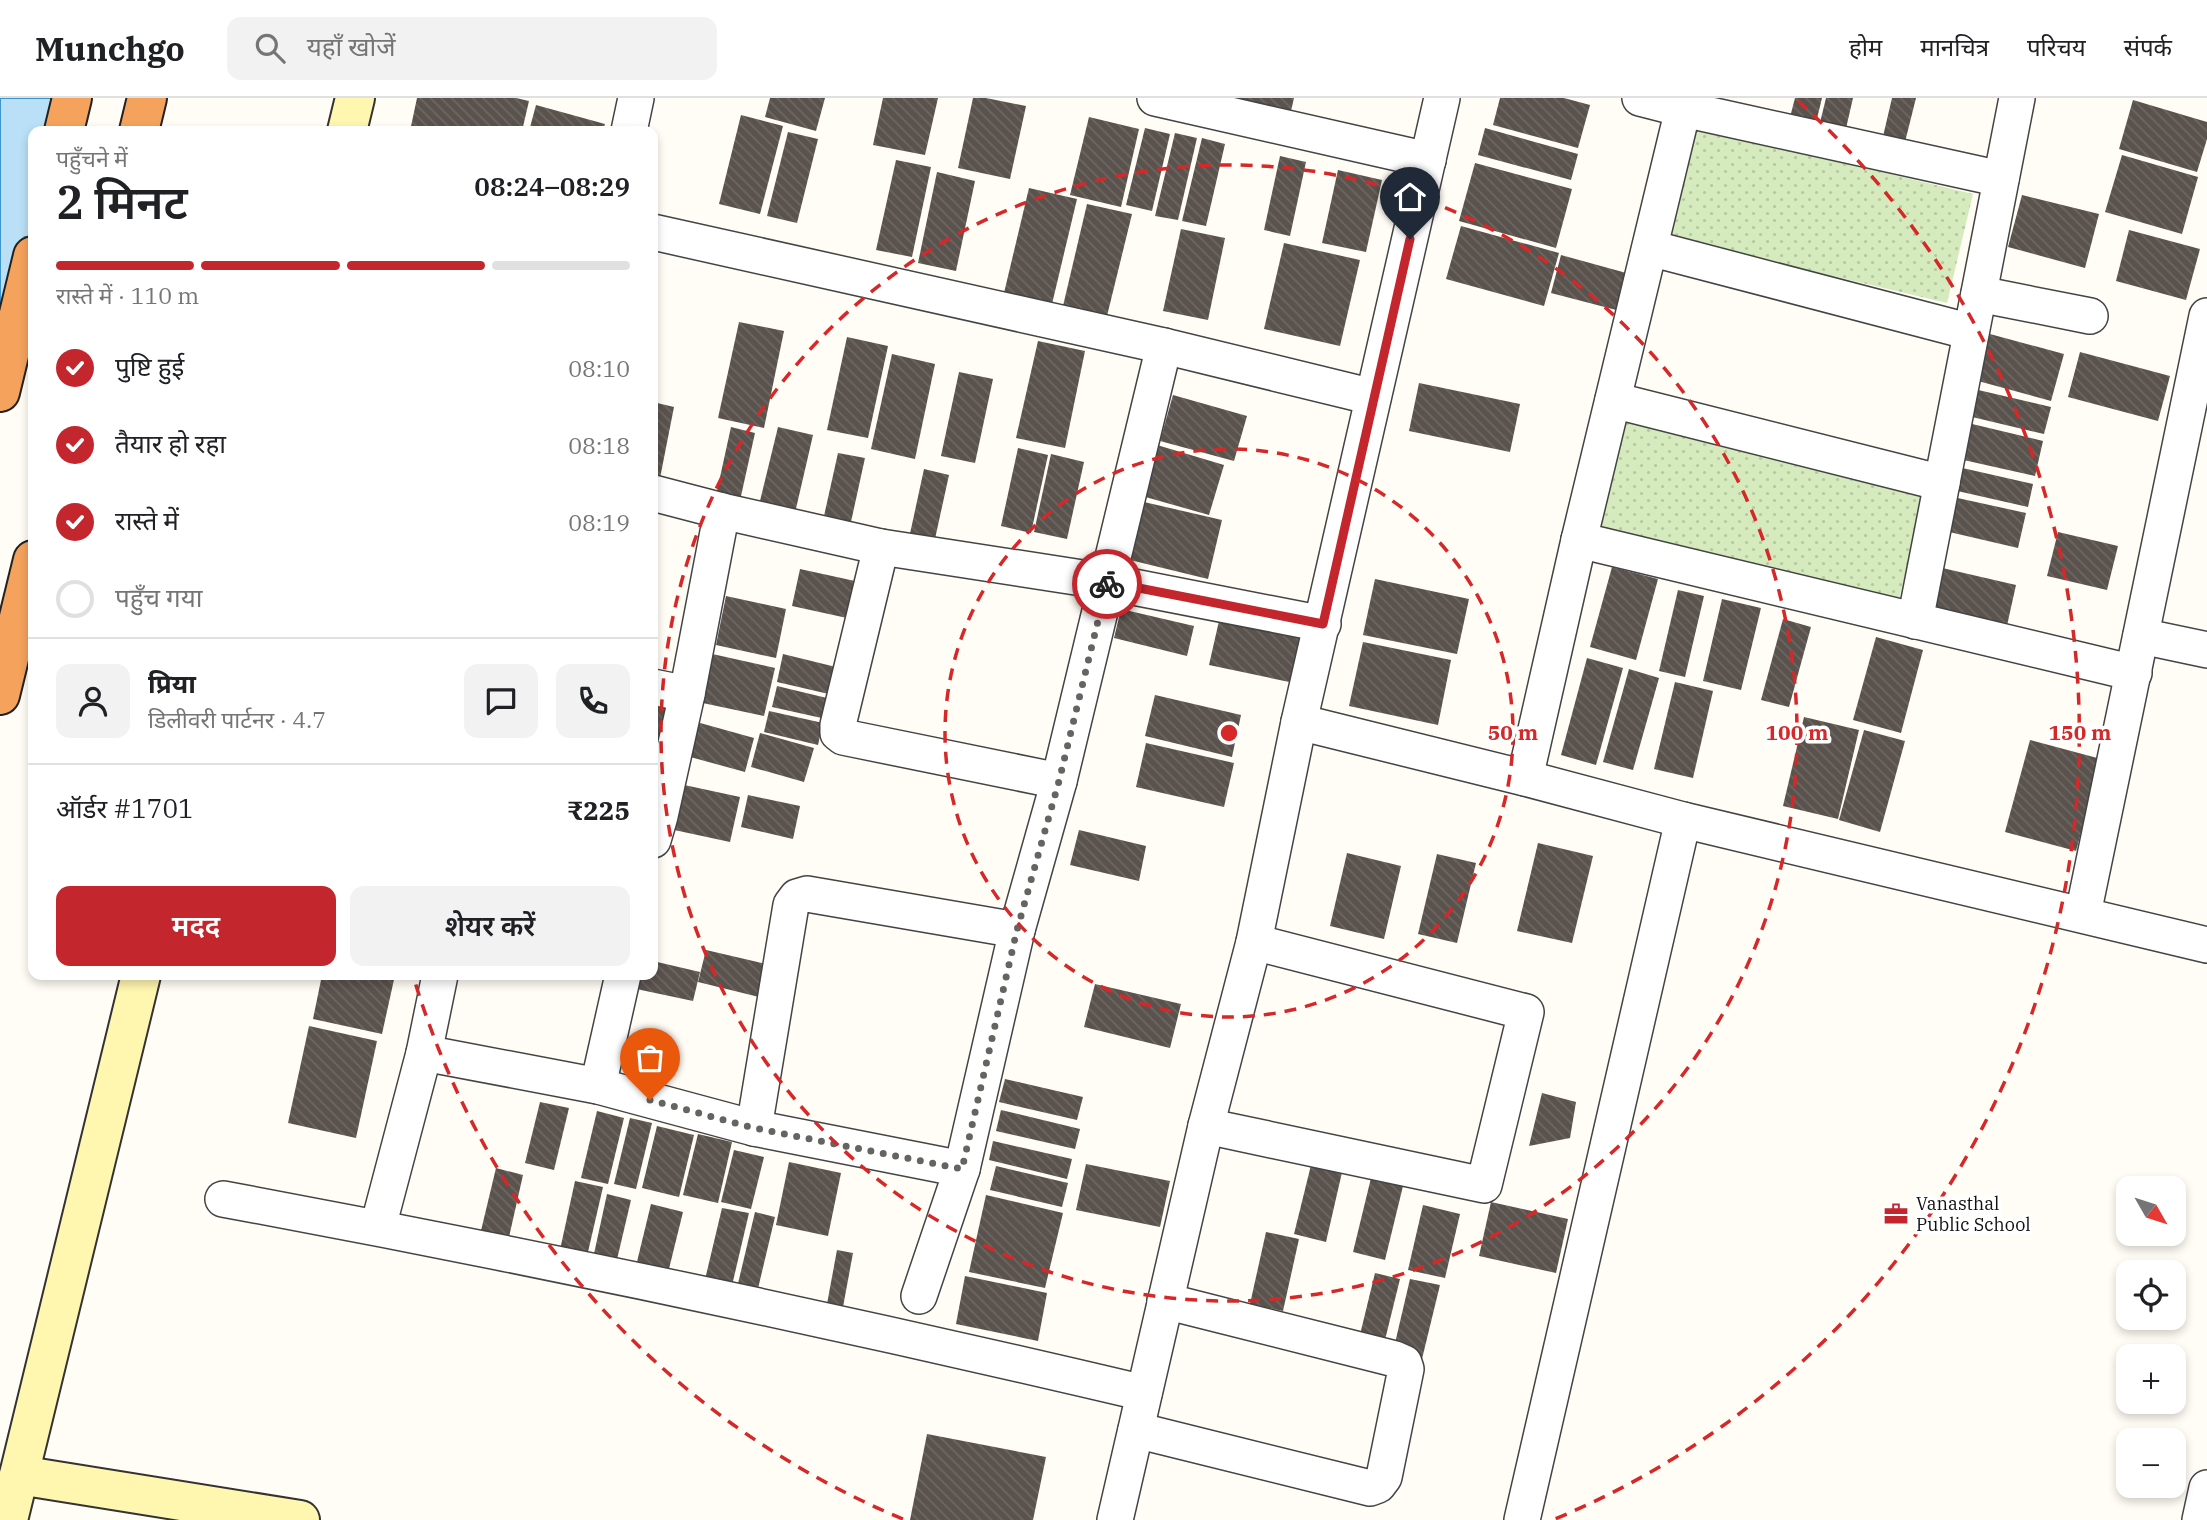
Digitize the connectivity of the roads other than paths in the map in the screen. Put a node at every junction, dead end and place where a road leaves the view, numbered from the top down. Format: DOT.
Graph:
graph roads {
  1 [pos="72,98"];
  2 [pos="147,98"];
  3 [pos="355,98"];
  4 [pos="636,98"];
  5 [pos="1442,98"];
  6 [pos="1640,98"];
  7 [pos="2017,98"];
  8 [pos="1170,100"];
  9 [pos="1683,109"];
  10 [pos="65,126"];
  11 [pos="140,126"];
  12 [pos="348,126"];
  13 [pos="630,126"];
  14 [pos="1428,160"];
  15 [pos="2001,179"];
  16 [pos="658,233"];
  17 [pos="1650,248"];
  18 [pos="28,277"];
  19 [pos="1979,294"];
  20 [pos="2207,316"];
  21 [pos="2090,317"];
  22 [pos="1971,332"];
  23 [pos="1164,346"];
  24 [pos="0,392"];
  25 [pos="1373,397"];
  26 [pos="1613,400"];
  27 [pos="1942,483"];
  28 [pos="658,494"];
  29 [pos="722,511"];
  30 [pos="1579,540"];
  31 [pos="881,547"];
  32 [pos="28,580"];
  33 [pos="1108,582"];
  34 [pos="1915,621"];
  35 [pos="1323,624"];
  36 [pos="2141,636"];
  37 [pos="2207,650"];
  38 [pos="2134,673"];
  39 [pos="658,688"];
  40 [pos="687,694"];
  41 [pos="0,695"];
  42 [pos="1299,722"];
  43 [pos="1525,778"];
  44 [pos="1059,781"];
  45 [pos="1683,820"];
  46 [pos="658,823"];
  47 [pos="2083,914"];
  48 [pos="1017,930"];
  49 [pos="1254,942"];
  50 [pos="2207,945"];
  51 [pos="140,980"];
  52 [pos="439,980"];
  53 [pos="622,980"];
  54 [pos="424,1053"];
  55 [pos="598,1086"];
  56 [pos="1206,1126"];
  57 [pos="754,1128"];
  58 [pos="962,1169"];
  59 [pos="223,1199"];
  60 [pos="377,1227"];
  61 [pos="919,1296"];
  62 [pos="1165,1301"];
  63 [pos="1144,1394"];
  64 [pos="1136,1430"];
  65 [pos="19,1475"];
  66 [pos="2207,1488"];
  67 [pos="8,1520"];
  68 [pos="300,1520"];
  69 [pos="1115,1520"];
  70 [pos="1522,1520"];
  71 [pos="2200,1520"];
  1 -- 10 [label="highway"];
  2 -- 11 [label="highway"];
  3 -- 12 [label="main road"];
  4 -- 13 [label="street"];
  5 -- 14 [label="street"];
  6 -- 9 [label="street"];
  7 -- 15 [label="street"];
  8 -- 14 [label="street"];
  9 -- 15 [label="street"];
  9 -- 17 [label="street"];
  14 -- 25 [label="street"];
  15 -- 19 [label="street"];
  16 -- 23 [label="street"];
  17 -- 22 [label="street"];
  17 -- 26 [label="street"];
  18 -- 24 [label="highway"];
  19 -- 21 [label="street"];
  19 -- 22 [label="street"];
  20 -- 36 [label="street"];
  22 -- 27 [label="street"];
  23 -- 25 [label="street"];
  23 -- 33 [label="street"];
  25 -- 35 [label="street"];
  26 -- 27 [label="street"];
  26 -- 30 [label="street"];
  27 -- 34 [label="street"];
  28 -- 29 [label="street"];
  29 -- 31 [label="street"];
  29 -- 40 [label="street"];
  30 -- 34 [label="street"];
  30 -- 43 [label="street"];
  31 -- 33 [label="street"];
  31 -- 44 [label="street"];
  32 -- 41 [label="highway"];
  33 -- 35 [label="street"];
  33 -- 44 [label="street"];
  34 -- 38 [label="street"];
  35 -- 42 [label="street"];
  36 -- 37 [label="street"];
  36 -- 38 [label="street"];
  38 -- 47 [label="street"];
  39 -- 40 [label="street"];
  40 -- 46 [label="street"];
  42 -- 43 [label="street"];
  42 -- 49 [label="street"];
  43 -- 45 [label="street"];
  44 -- 48 [label="street"];
  45 -- 47 [label="street"];
  45 -- 70 [label="street"];
  47 -- 50 [label="street"];
  48 -- 57 [label="street"];
  48 -- 58 [label="street"];
  49 -- 56 [label="street"];
  49 -- 56 [label="street"];
  51 -- 65 [label="main road"];
  52 -- 54 [label="street"];
  53 -- 55 [label="street"];
  54 -- 55 [label="street"];
  54 -- 60 [label="street"];
  55 -- 57 [label="street"];
  56 -- 62 [label="street"];
  57 -- 58 [label="street"];
  58 -- 61 [label="street"];
  59 -- 60 [label="street"];
  60 -- 63 [label="street"];
  62 -- 63 [label="street"];
  62 -- 64 [label="street"];
  63 -- 64 [label="street"];
  64 -- 69 [label="street"];
  65 -- 67 [label="main road"];
  65 -- 68 [label="main road"];
  66 -- 71 [label="street"];
}
